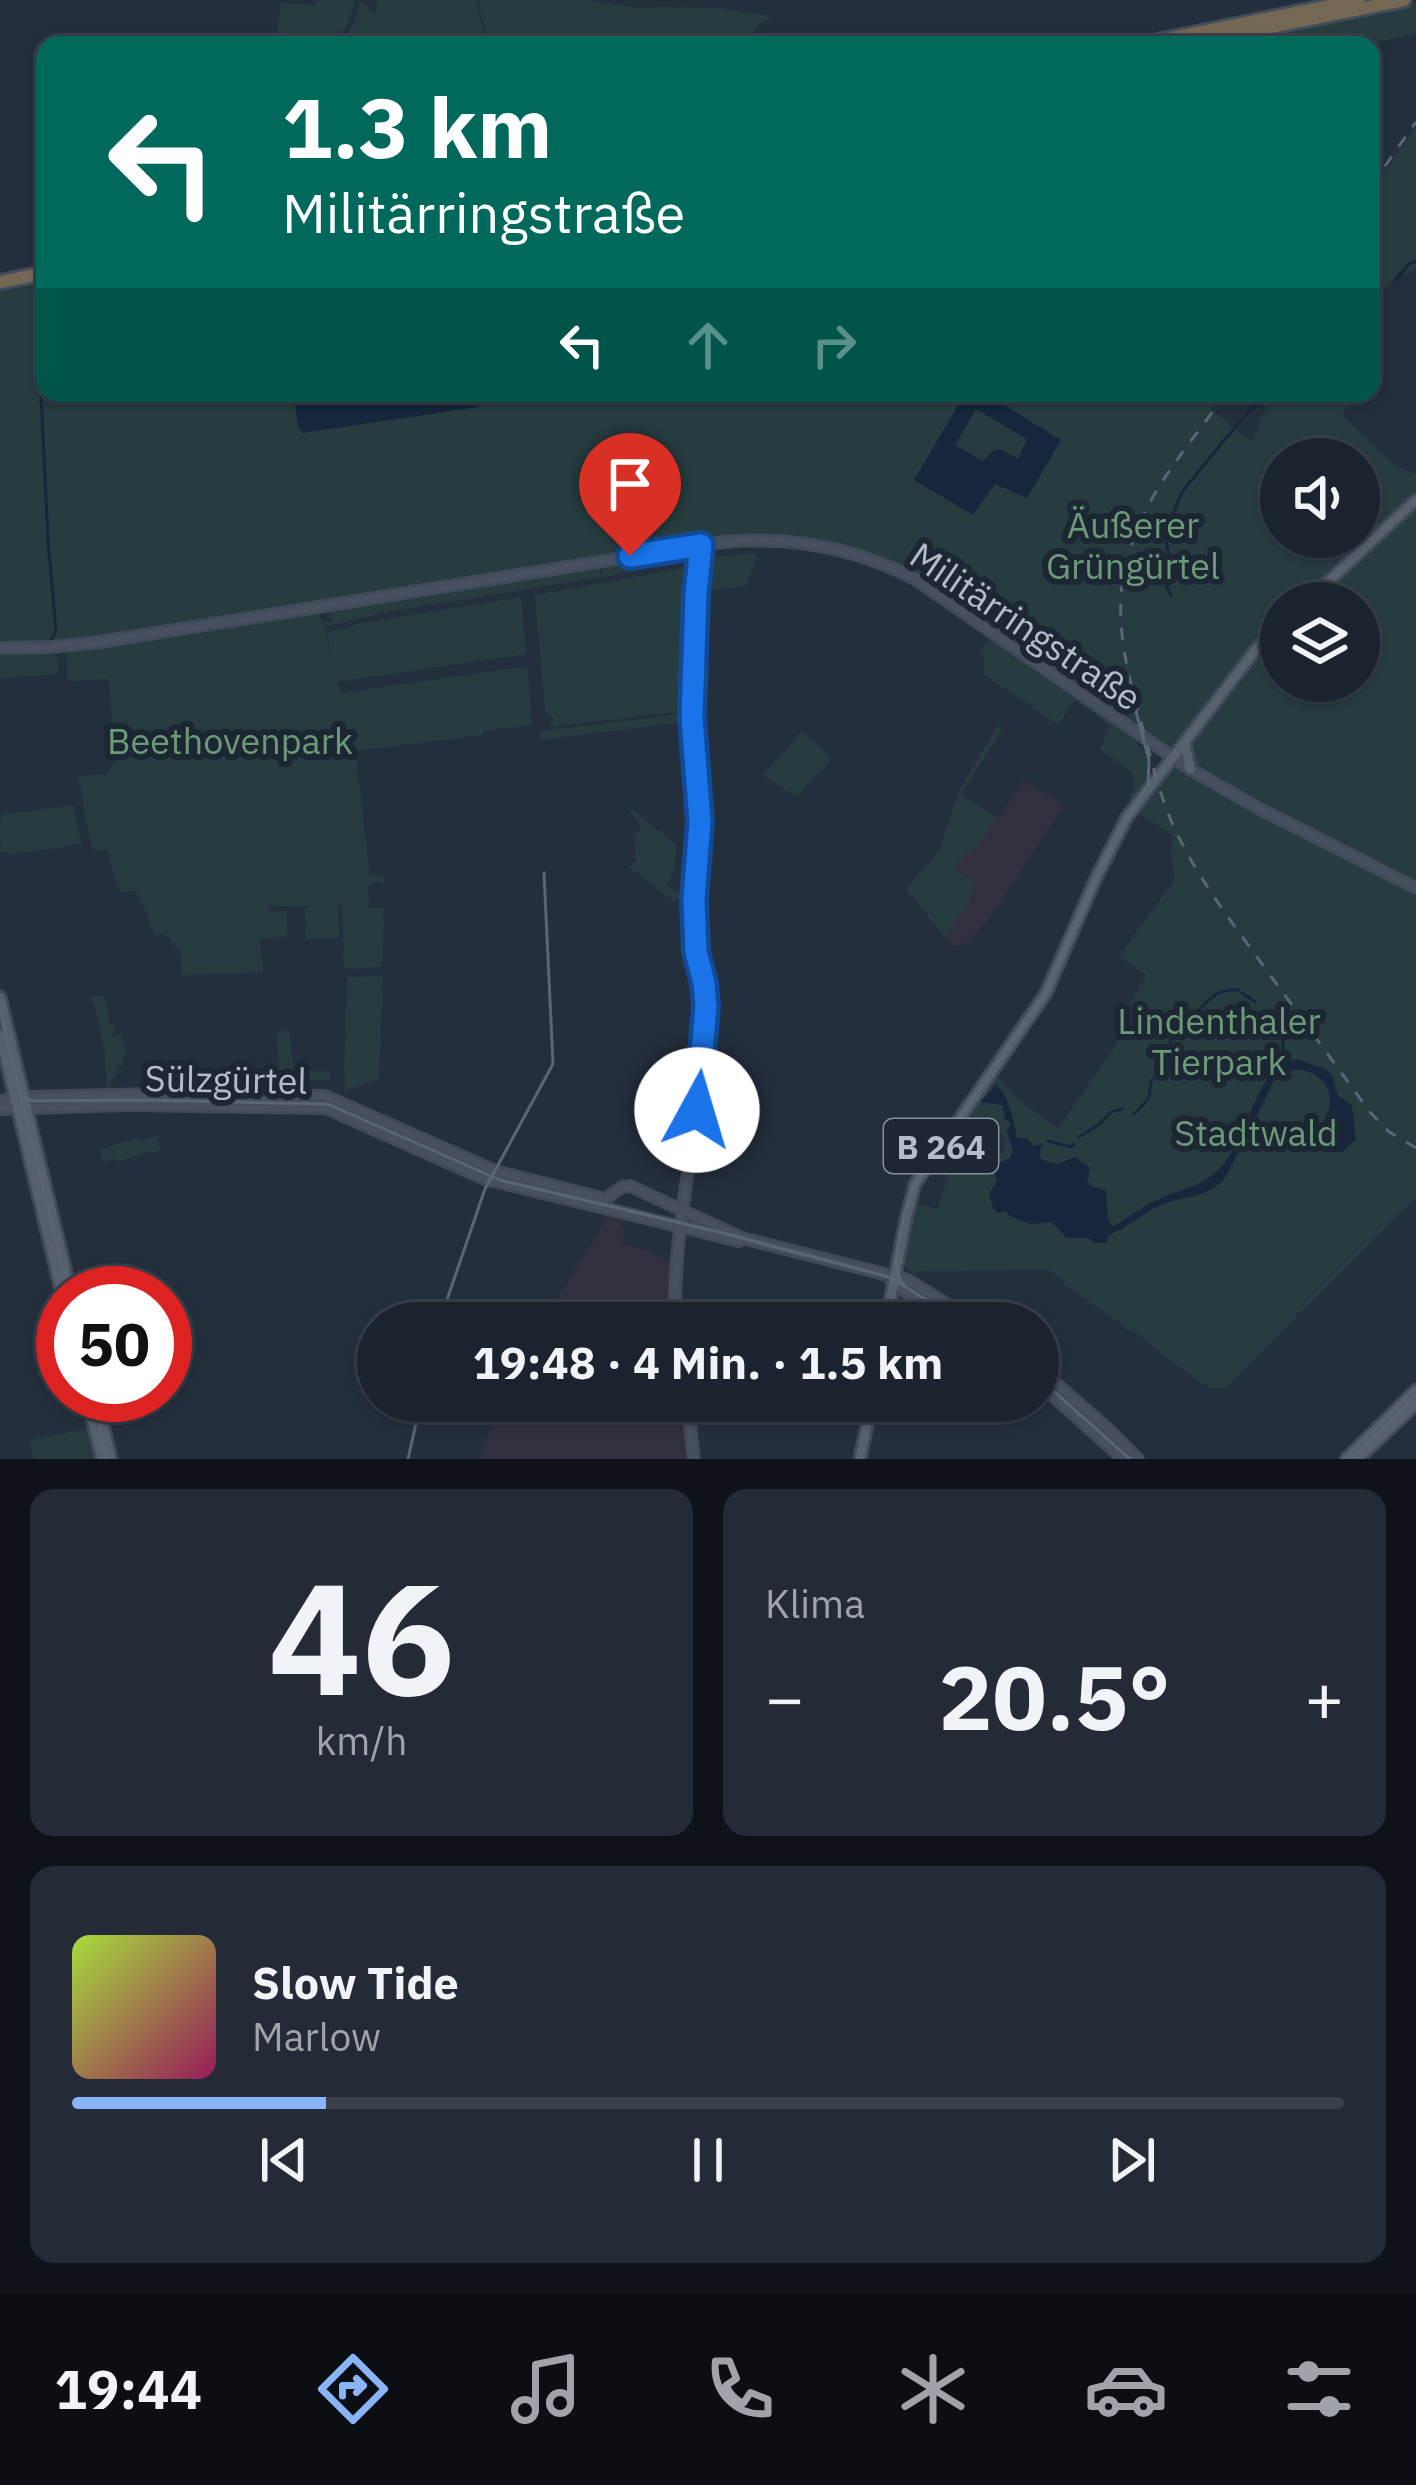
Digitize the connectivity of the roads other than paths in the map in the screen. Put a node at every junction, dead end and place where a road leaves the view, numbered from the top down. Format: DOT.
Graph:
graph roads {
  1 [pos="1359,0"];
  2 [pos="1404,0"];
  3 [pos="1182,36"];
  4 [pos="1226,36"];
  5 [pos="36,271"];
  6 [pos="0,278"];
  7 [pos="1416,500"];
  8 [pos="701,545"];
  9 [pos="1328,582"];
  10 [pos="1260,645"];
  11 [pos="0,648"];
  12 [pos="1185,742"];
  13 [pos="1173,758"];
  14 [pos="1190,769"];
  15 [pos="1416,888"];
  16 [pos="0,999"];
  17 [pos="0,1035"];
  18 [pos="21,1103"];
  19 [pos="0,1105"];
  20 [pos="493,1176"];
  21 [pos="617,1191"];
  22 [pos="45,1209"];
  23 [pos="681,1209"];
  24 [pos="610,1210"];
  25 [pos="679,1227"];
  26 [pos="56,1266"];
  27 [pos="65,1266"];
  28 [pos="894,1281"];
  29 [pos="676,1302"];
  30 [pos="890,1302"];
  31 [pos="926,1302"];
  32 [pos="943,1302"];
  33 [pos="1059,1387"];
  34 [pos="1416,1390"];
  35 [pos="1059,1401"];
  36 [pos="1411,1405"];
  37 [pos="93,1422"];
  38 [pos="102,1422"];
  39 [pos="690,1422"];
  40 [pos="868,1422"];
  41 [pos="1352,1458"];
  42 [pos="102,1459"];
  43 [pos="111,1459"];
  44 [pos="694,1459"];
  45 [pos="860,1459"];
  46 [pos="1124,1459"];
  47 [pos="1138,1459"];
  1 -- 3 [label="highway"];
  2 -- 4 [label="highway"];
  5 -- 6 [label="highway"];
  7 -- 9 [label="main road"];
  8 -- 11 [label="main road, Militärringstraße"];
  8 -- 13 [label="main road, Militärringstraße"];
  8 -- 23 [label="main road"];
  10 -- 12 [label="main road, B 264"];
  12 -- 13 [label="main road, B 264"];
  12 -- 14 [label="main road"];
  13 -- 14 [label="main road, Militärringstraße"];
  13 -- 28 [label="main road, B 264"];
  14 -- 15 [label="main road, Militärringstraße"];
  16 -- 18 [label="main road"];
  17 -- 18 [label="main road"];
  18 -- 19 [label="main road, Sülzgürtel"];
  18 -- 20 [label="main road, Sülzgürtel"];
  18 -- 22 [label="main road"];
  20 -- 21 [label="main road"];
  20 -- 24 [label="main road"];
  21 -- 23 [label="main road"];
  21 -- 24 [label="main road"];
  22 -- 26 [label="main road"];
  22 -- 27 [label="main road"];
  23 -- 25 [label="main road"];
  23 -- 28 [label="main road"];
  24 -- 25 [label="main road"];
  25 -- 28 [label="main road"];
  25 -- 29 [label="main road"];
  28 -- 30 [label="main road, B 264"];
  28 -- 31 [label="main road"];
  28 -- 32 [label="main road"];
  33 -- 47 [label="main road"];
  34 -- 36 [label="main road"];
  35 -- 46 [label="main road"];
  36 -- 41 [label="main road"];
  37 -- 42 [label="main road"];
  38 -- 43 [label="main road"];
  39 -- 44 [label="main road"];
  40 -- 45 [label="main road"];
}
